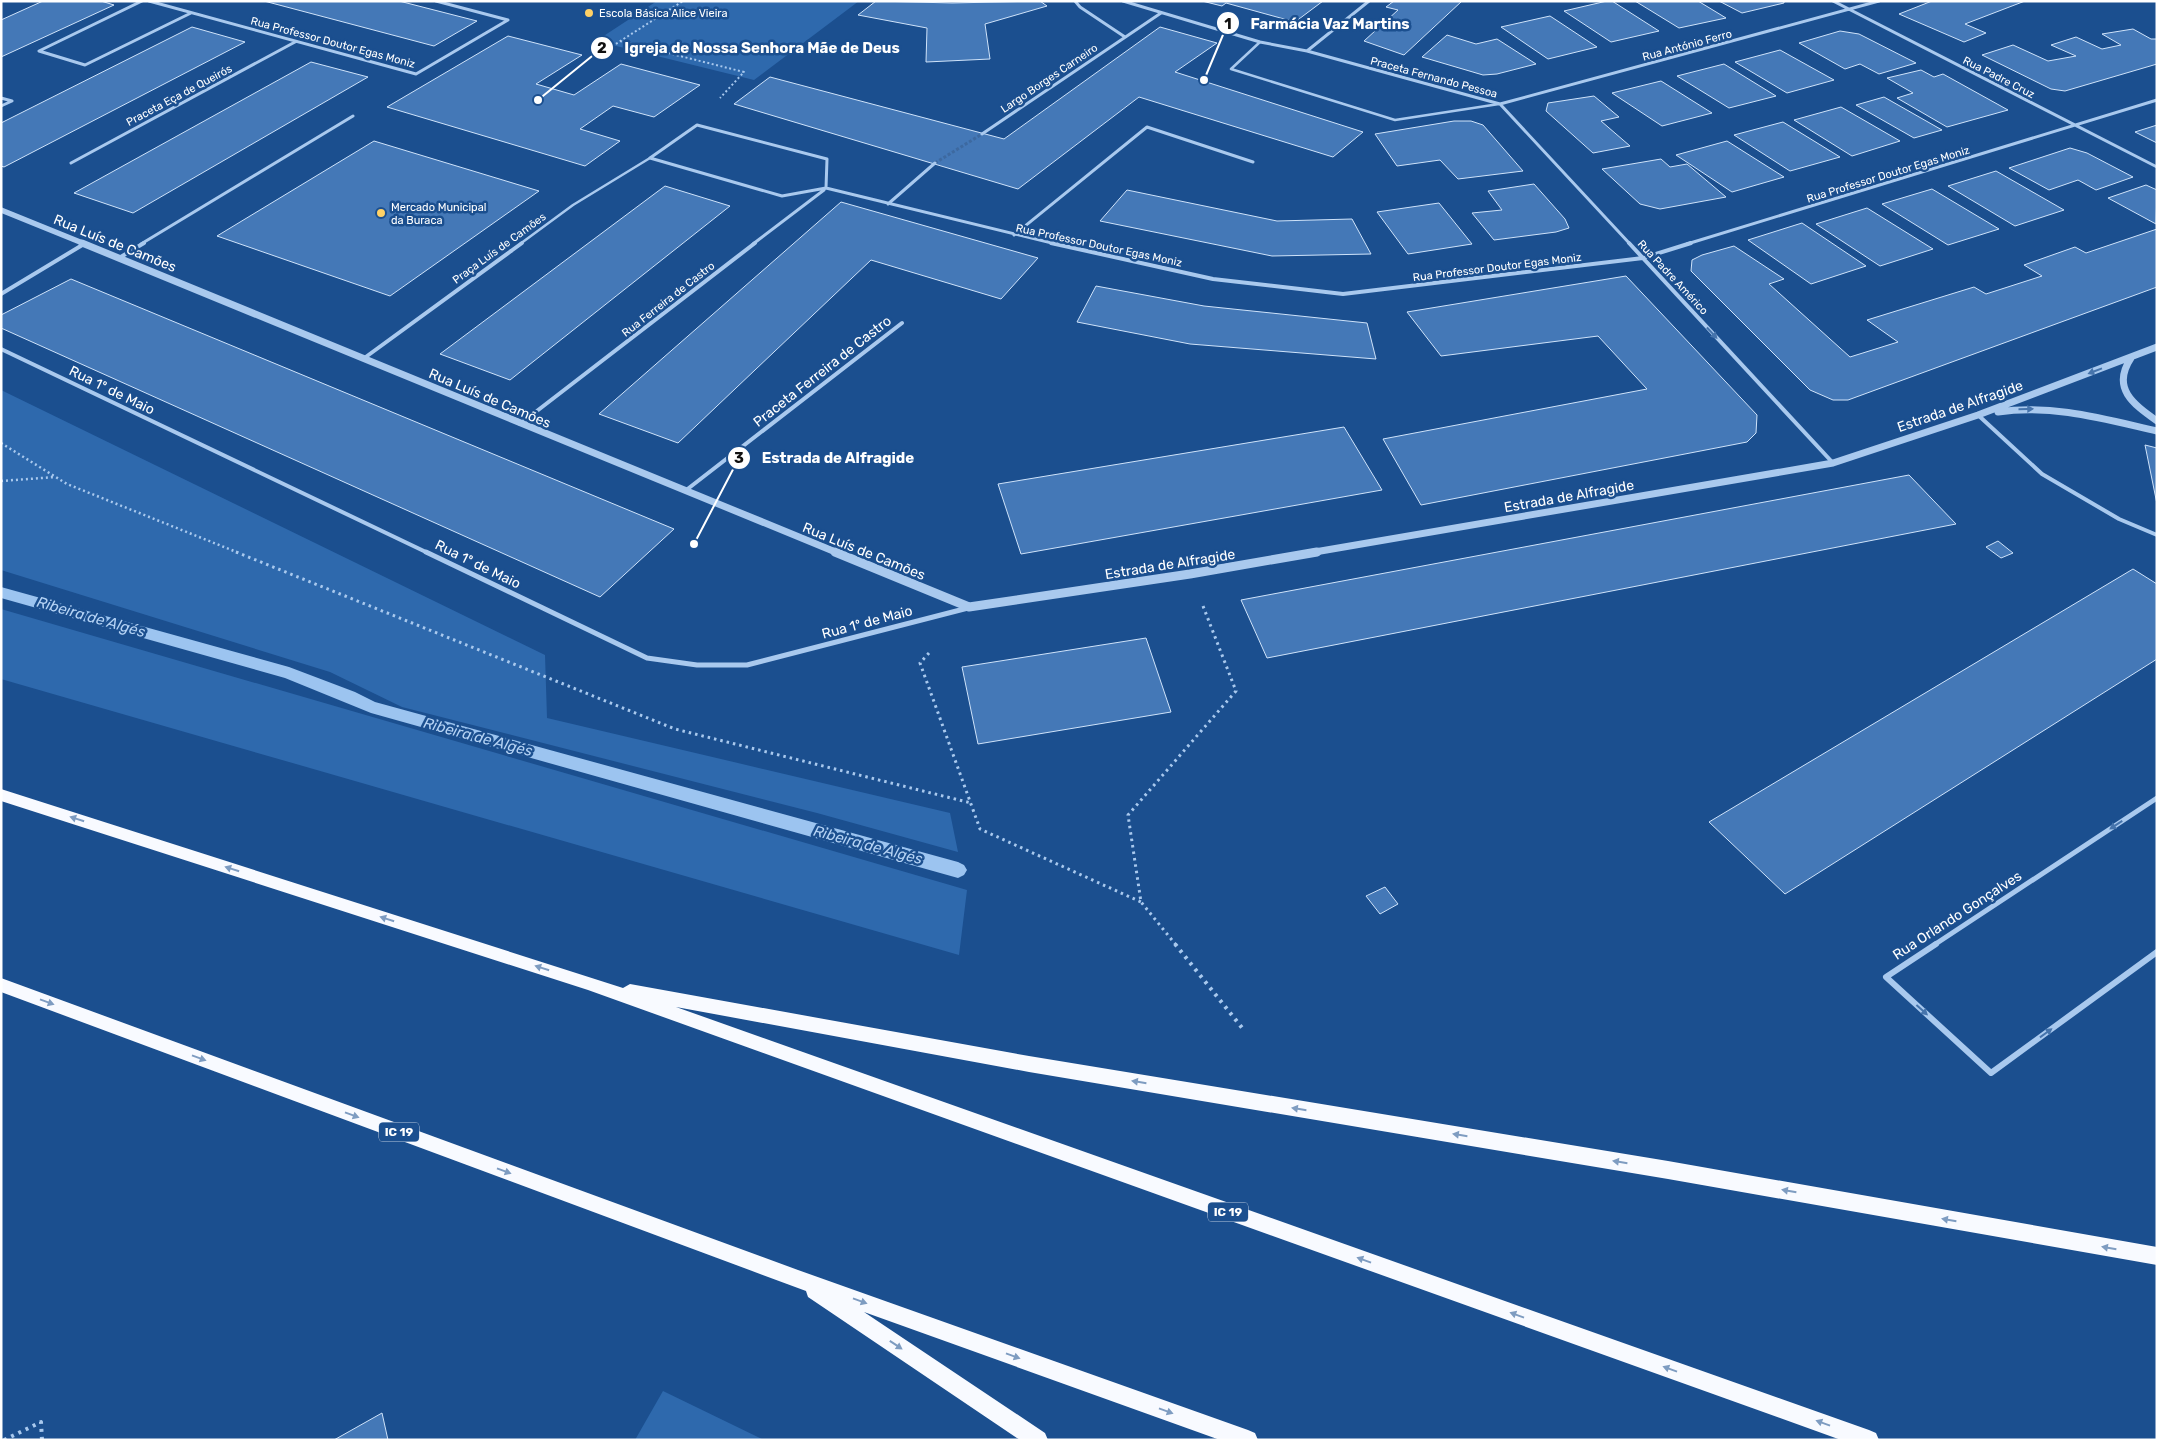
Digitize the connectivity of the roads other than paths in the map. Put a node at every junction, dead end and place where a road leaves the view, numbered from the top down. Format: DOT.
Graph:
graph roads {
  1 [pos="142,1"];
  2 [pos="149,1"];
  3 [pos="163,1"];
  4 [pos="436,1"];
  5 [pos="1075,1"];
  6 [pos="1124,1"];
  7 [pos="1369,1"];
  8 [pos="1833,1"];
  9 [pos="1879,1"];
  10 [pos="157,4"];
  11 [pos="1850,10"];
  12 [pos="192,13"];
  13 [pos="1161,13"];
  14 [pos="1125,37"];
  15 [pos="296,42"];
  16 [pos="1260,42"];
  17 [pos="1307,51"];
  18 [pos="1,98"];
  19 [pos="2157,100"];
  20 [pos="1500,104"];
  21 [pos="1,106"];
  22 [pos="353,116"];
  23 [pos="2074,125"];
  24 [pos="982,134"];
  25 [pos="650,158"];
  26 [pos="1253,162"];
  27 [pos="71,163"];
  28 [pos="935,163"];
  29 [pos="2157,167"];
  30 [pos="826,188"];
  31 [pos="888,204"];
  32 [pos="1,210"];
  33 [pos="1014,235"];
  34 [pos="84,244"];
  35 [pos="511,251"];
  36 [pos="119,258"];
  37 [pos="1643,258"];
  38 [pos="1,294"];
  39 [pos="902,323"];
  40 [pos="2157,347"];
  41 [pos="1,349"];
  42 [pos="2140,354"];
  43 [pos="363,358"];
  44 [pos="1978,415"];
  45 [pos="2157,420"];
  46 [pos="520,424"];
  47 [pos="2157,431"];
  48 [pos="1832,463"];
  49 [pos="684,491"];
  50 [pos="2157,535"];
  51 [pos="969,607"];
  52 [pos="1,795"];
  53 [pos="2157,798"];
  54 [pos="2157,952"];
  55 [pos="588,983"];
  56 [pos="1,986"];
  57 [pos="2157,1256"];
  58 [pos="798,1279"];
  59 [pos="1038,1440"];
  60 [pos="1248,1440"];
  61 [pos="1869,1440"];
  1 -- 12 [label="street"];
  2 -- 10 [label="street, Rua Professor Doutor Egas Moniz"];
  3 -- 10 [label="street"];
  4 -- 15 [label="street, Rua Professor Doutor Egas Moniz"];
  5 -- 14 [label="street"];
  6 -- 13 [label="street"];
  7 -- 17 [label="street"];
  8 -- 11 [label="street, Rua Padre Cruz"];
  9 -- 11 [label="street, Rua António Ferro"];
  10 -- 12 [label="street, Rua Professor Doutor Egas Moniz"];
  11 -- 20 [label="street, Rua António Ferro"];
  11 -- 23 [label="street, Rua Padre Cruz"];
  12 -- 15 [label="street, Rua Professor Doutor Egas Moniz"];
  13 -- 14 [label="street, Largo Borges Carneiro"];
  13 -- 16 [label="street"];
  14 -- 24 [label="street, Largo Borges Carneiro"];
  15 -- 27 [label="street, Praceta Eça de Queirós"];
  16 -- 17 [label="street, Praceta Fernando Pessoa"];
  16 -- 20 [label="lane, Praceta Fernando Pessoa"];
  17 -- 20 [label="street, Praceta Fernando Pessoa"];
  18 -- 21 [label="street"];
  19 -- 23 [label="street, Rua Professor Doutor Egas Moniz"];
  20 -- 37 [label="street, Rua Padre Américo"];
  22 -- 36 [label="street"];
  23 -- 29 [label="street, Rua Padre Cruz"];
  23 -- 37 [label="street, Rua Professor Doutor Egas Moniz"];
  25 -- 30 [label="street, Rua Professor Doutor Egas Moniz"];
  25 -- 30 [label="street"];
  25 -- 35 [label="street, Praça Luís de Camões"];
  26 -- 33 [label="street"];
  28 -- 31 [label="street"];
  30 -- 31 [label="street, Rua Professor Doutor Egas Moniz"];
  30 -- 46 [label="street, Rua Ferreira de Castro"];
  31 -- 33 [label="street, Rua Professor Doutor Egas Moniz"];
  32 -- 34 [label="street, Rua Luís de Camões"];
  33 -- 37 [label="street, Rua Professor Doutor Egas Moniz"];
  34 -- 36 [label="street, Rua Luís de Camões"];
  34 -- 38 [label="street"];
  35 -- 43 [label="street, Praça Luís de Camões"];
  36 -- 43 [label="street, Rua Luís de Camões"];
  37 -- 48 [label="street, Rua Padre Américo, one-way"];
  39 -- 49 [label="street, Praceta Ferreira de Castro"];
  40 -- 42 [label="street, Estrada de Alfragide"];
  41 -- 51 [label="street, Rua 1º de Maio"];
  42 -- 44 [label="street, Estrada de Alfragide, one-way"];
  42 -- 45 [label="street"];
  43 -- 46 [label="street, Rua Luís de Camões"];
  44 -- 47 [label="street, one-way"];
  44 -- 48 [label="street, Estrada de Alfragide"];
  44 -- 50 [label="street"];
  46 -- 49 [label="street, Rua Luís de Camões"];
  48 -- 51 [label="street, Estrada de Alfragide"];
  49 -- 51 [label="street, Rua Luís de Camões"];
  55 -- 52 [label="highway, IC 19, one-way"];
  53 -- 54 [label="street, Rua Orlando Gonçalves, one-way"];
  57 -- 55 [label="highway, one-way"];
  61 -- 55 [label="highway, IC 19, one-way"];
  56 -- 58 [label="highway, IC 19, one-way"];
  58 -- 59 [label="highway, one-way"];
  58 -- 60 [label="highway, IC 19, one-way"];
}
